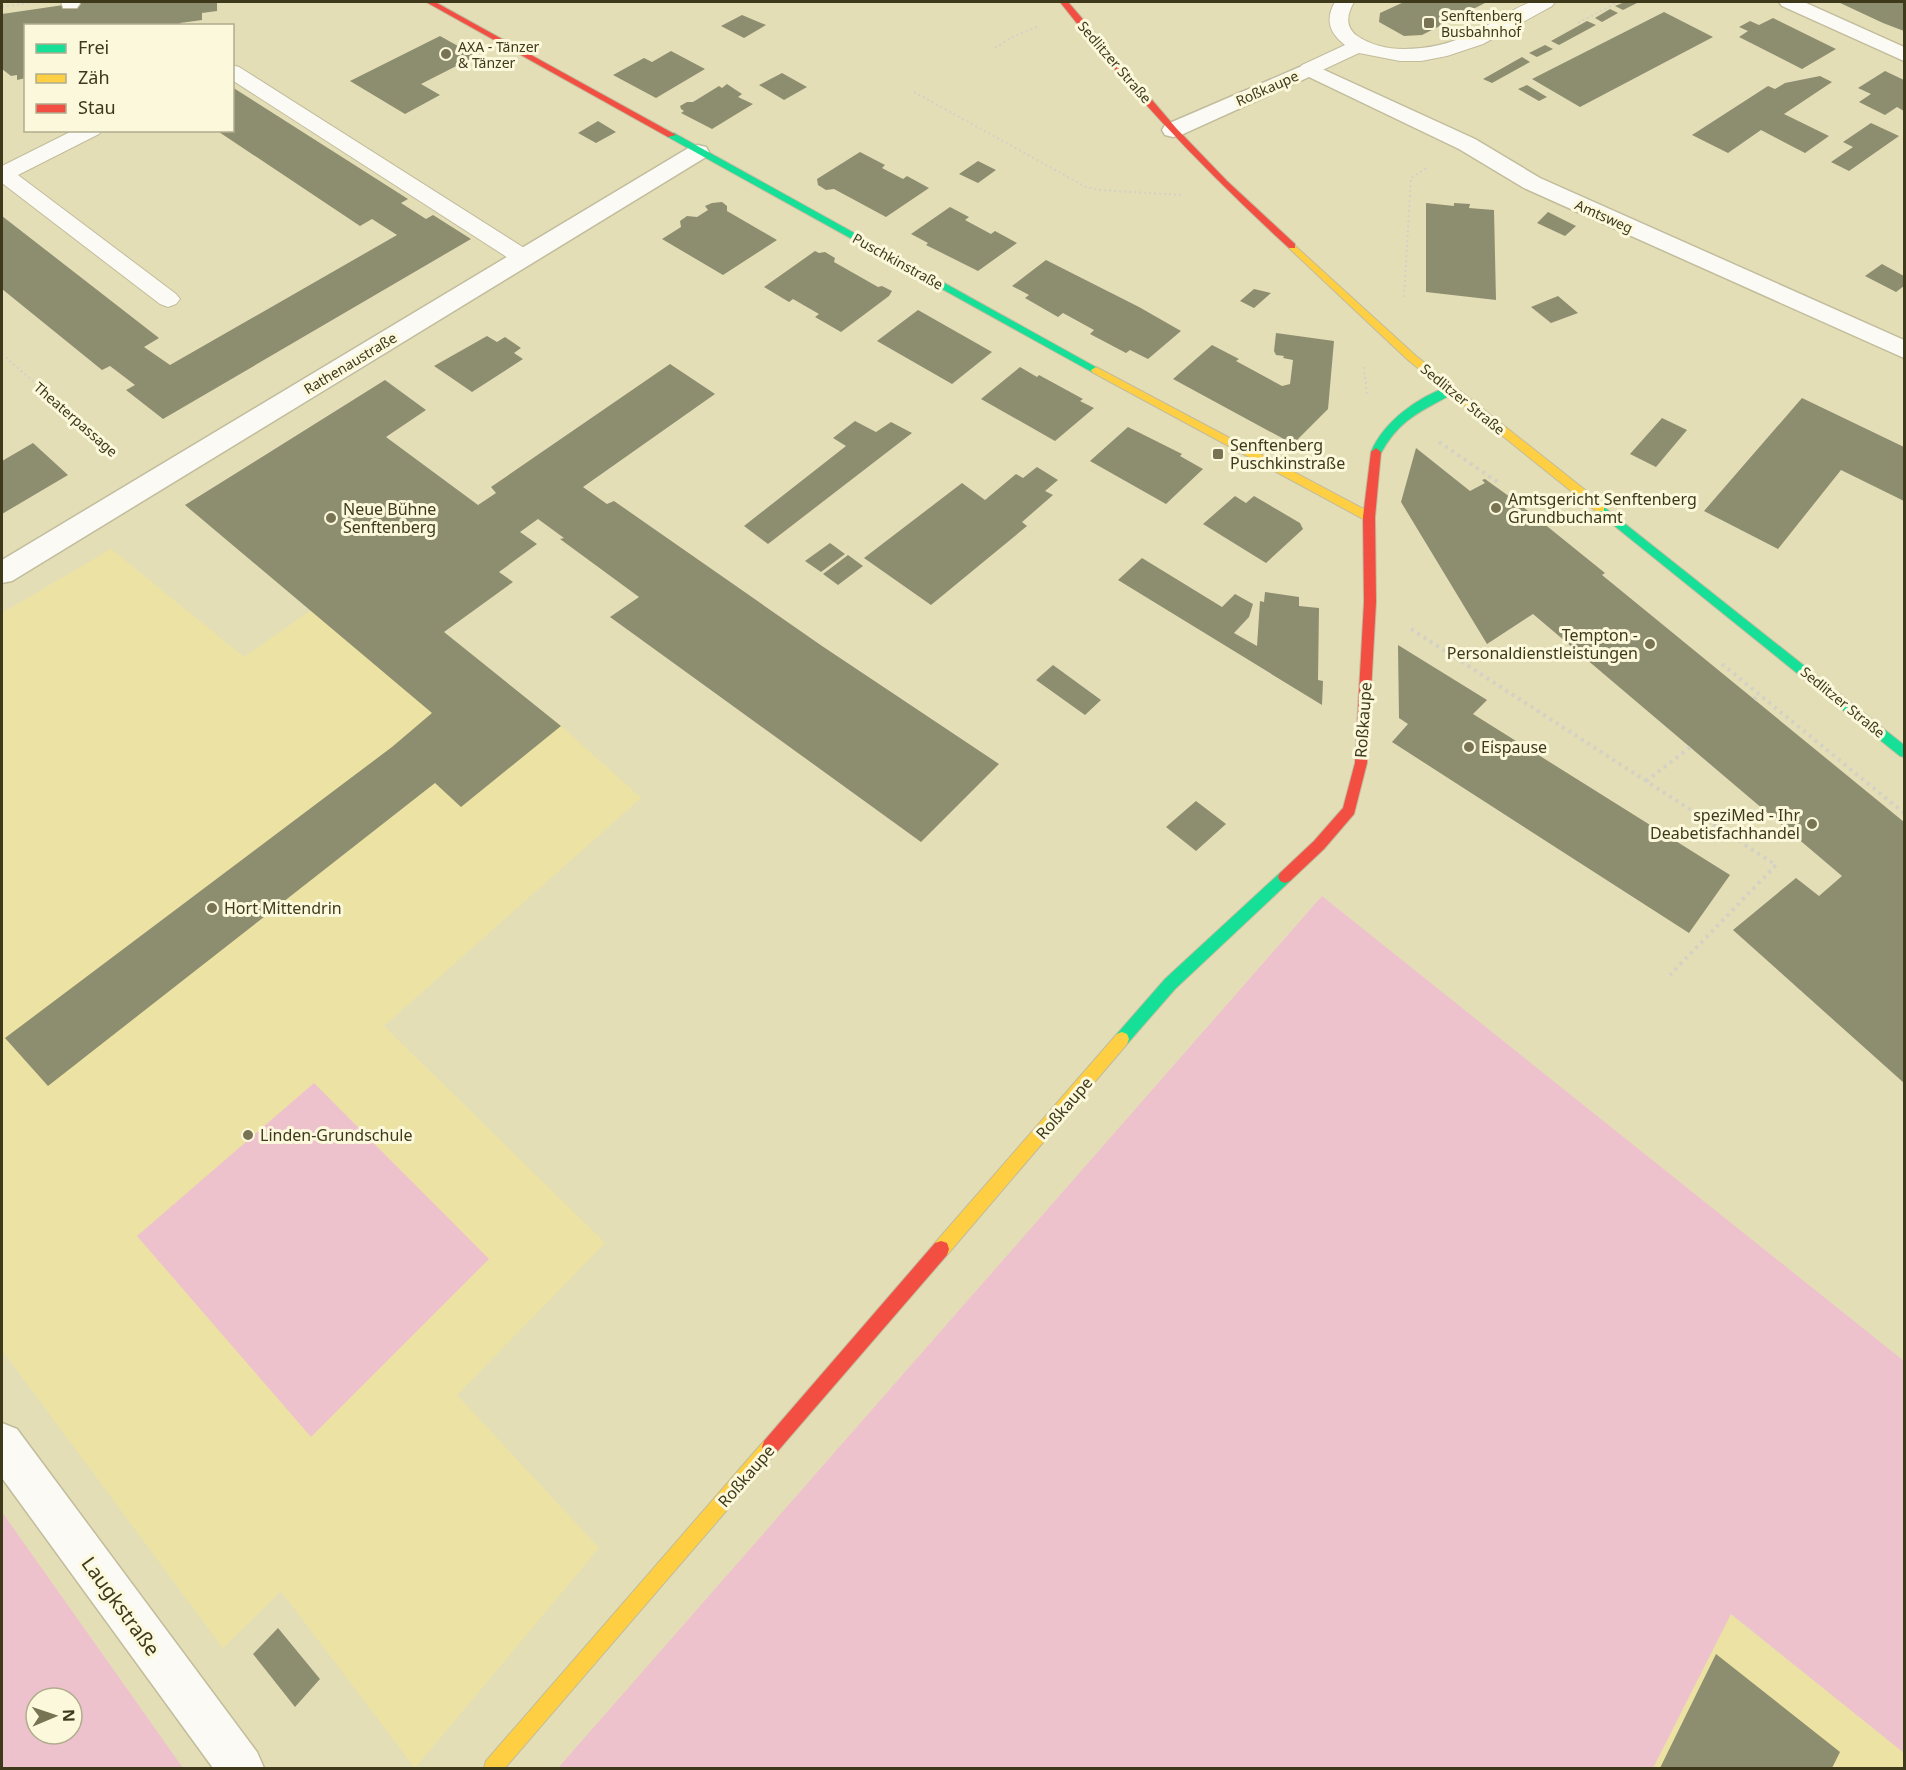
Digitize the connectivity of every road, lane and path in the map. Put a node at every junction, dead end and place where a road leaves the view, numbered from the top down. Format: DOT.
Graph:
graph roads {
  1 [pos="36,2"];
  2 [pos="430,2"];
  3 [pos="1064,2"];
  4 [pos="1344,2"];
  5 [pos="1545,2"];
  6 [pos="1789,2"];
  7 [pos="2,7"];
  8 [pos="1040,26"];
  9 [pos="1360,45"];
  10 [pos="995,48"];
  11 [pos="1905,55"];
  12 [pos="1309,69"];
  13 [pos="234,72"];
  14 [pos="914,92"];
  15 [pos="1173,130"];
  16 [pos="88,132"];
  17 [pos="1467,144"];
  18 [pos="698,152"];
  19 [pos="1191,195"];
  20 [pos="524,258"];
  21 [pos="168,299"];
  22 [pos="1404,299"];
  23 [pos="1905,350"];
  24 [pos="2,354"];
  25 [pos="1450,390"];
  26 [pos="1402,418"];
  27 [pos="151,484"];
  28 [pos="1507,489"];
  29 [pos="1369,517"];
  30 [pos="2,573"];
  31 [pos="1370,602"];
  32 [pos="1715,658"];
  33 [pos="1760,695"];
  34 [pos="1754,699"];
  35 [pos="1692,746"];
  36 [pos="1905,752"];
  37 [pos="1646,781"];
  38 [pos="1905,813"];
  39 [pos="1670,975"];
  40 [pos="2,1444"];
  41 [pos="241,1768"];
  42 [pos="493,1768"];
  1 -- 7 [label="path"];
  2 -- 18 [label="street, Puschkinstraße"];
  3 -- 15 [label="street, Sedlitzer Straße"];
  4 -- 9 [label="lane"];
  5 -- 9 [label="lane"];
  6 -- 11 [label="street"];
  8 -- 10 [label="path"];
  9 -- 12 [label="lane, Roßkaupe"];
  12 -- 15 [label="street, Roßkaupe"];
  12 -- 17 [label="street, Amtsweg"];
  13 -- 20 [label="lane"];
  14 -- 19 [label="path"];
  15 -- 25 [label="street, Sedlitzer Straße"];
  16 -- 21 [label="lane"];
  17 -- 22 [label="path"];
  17 -- 23 [label="street, Amtsweg"];
  18 -- 20 [label="street, Rathenaustraße"];
  18 -- 29 [label="street, Puschkinstraße"];
  20 -- 27 [label="street, Rathenaustraße"];
  24 -- 27 [label="path, Theaterpassage"];
  25 -- 26 [label="street, Roßkaupe"];
  25 -- 36 [label="street, Sedlitzer Straße"];
  26 -- 28 [label="path"];
  26 -- 29 [label="street, Roßkaupe"];
  27 -- 30 [label="street, Rathenaustraße"];
  29 -- 31 [label="street, Roßkaupe"];
  31 -- 37 [label="path"];
  31 -- 42 [label="street, Roßkaupe"];
  32 -- 33 [label="path"];
  33 -- 34 [label="path"];
  33 -- 38 [label="path"];
  35 -- 37 [label="path"];
  37 -- 39 [label="path"];
  40 -- 41 [label="street, Laugkstraße"];
}
